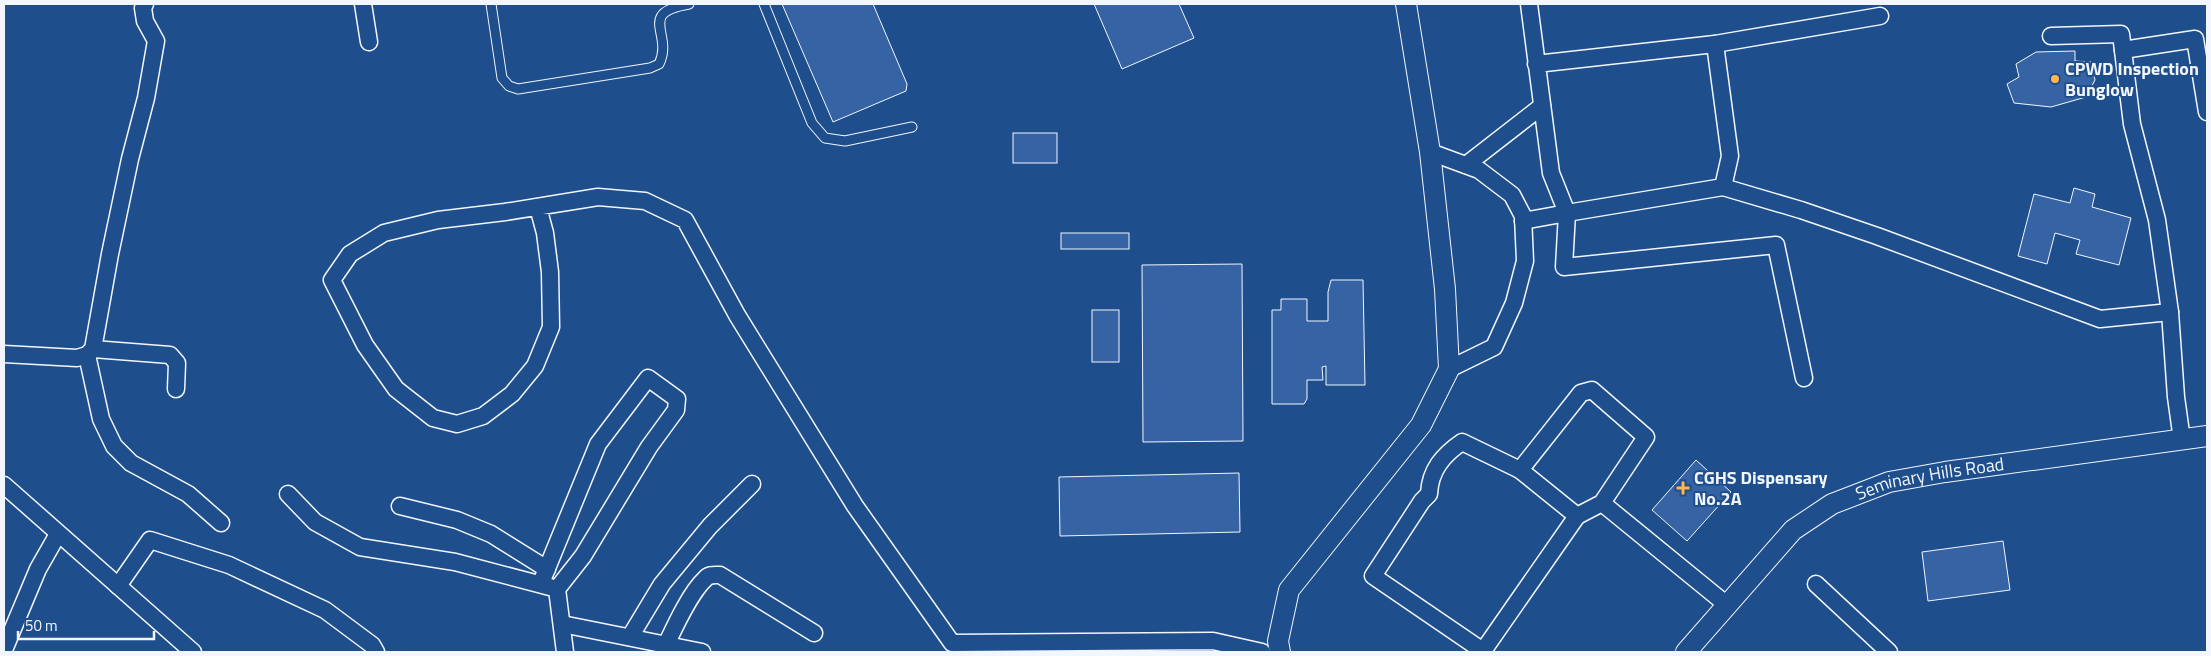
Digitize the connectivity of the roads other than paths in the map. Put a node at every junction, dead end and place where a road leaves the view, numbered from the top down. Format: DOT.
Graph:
graph roads {
  1 [pos="145,4"];
  2 [pos="363,4"];
  3 [pos="491,4"];
  4 [pos="688,4"];
  5 [pos="764,4"];
  6 [pos="1406,4"];
  7 [pos="1529,4"];
  8 [pos="663,7"];
  9 [pos="1880,16"];
  10 [pos="2051,36"];
  11 [pos="369,42"];
  12 [pos="1715,44"];
  13 [pos="2123,50"];
  14 [pos="1536,64"];
  15 [pos="1542,106"];
  16 [pos="2207,112"];
  17 [pos="912,126"];
  18 [pos="1430,152"];
  19 [pos="1466,165"];
  20 [pos="1723,187"];
  21 [pos="538,207"];
  22 [pos="1567,213"];
  23 [pos="1523,221"];
  24 [pos="2170,312"];
  25 [pos="90,352"];
  26 [pos="4,354"];
  27 [pos="1449,369"];
  28 [pos="1804,378"];
  29 [pos="176,389"];
  30 [pos="2207,436"];
  31 [pos="2182,440"];
  32 [pos="1520,470"];
  33 [pos="752,484"];
  34 [pos="4,485"];
  35 [pos="288,494"];
  36 [pos="1602,503"];
  37 [pos="400,506"];
  38 [pos="1577,516"];
  39 [pos="221,523"];
  40 [pos="58,534"];
  41 [pos="544,576"];
  42 [pos="1816,584"];
  43 [pos="118,586"];
  44 [pos="557,589"];
  45 [pos="1727,606"];
  46 [pos="562,624"];
  47 [pos="814,633"];
  48 [pos="630,637"];
  49 [pos="666,645"];
  50 [pos="4,650"];
  51 [pos="193,652"];
  52 [pos="376,652"];
  53 [pos="565,652"];
  54 [pos="702,652"];
  55 [pos="1262,652"];
  56 [pos="1280,652"];
  57 [pos="1686,652"];
  58 [pos="1889,652"];
  1 -- 25 [label="street"];
  2 -- 11 [label="street"];
  3 -- 8 [label="lane"];
  4 -- 8 [label="lane"];
  5 -- 17 [label="lane"];
  6 -- 18 [label="street"];
  7 -- 14 [label="street"];
  9 -- 12 [label="street"];
  10 -- 13 [label="street"];
  12 -- 14 [label="street"];
  12 -- 20 [label="street"];
  13 -- 16 [label="street"];
  13 -- 24 [label="street"];
  14 -- 15 [label="street"];
  15 -- 19 [label="street"];
  15 -- 22 [label="street"];
  18 -- 19 [label="street"];
  18 -- 27 [label="street"];
  19 -- 23 [label="street"];
  20 -- 22 [label="street"];
  20 -- 24 [label="street"];
  21 -- 21 [label="street"];
  21 -- 55 [label="street"];
  22 -- 23 [label="street"];
  22 -- 28 [label="street"];
  23 -- 27 [label="street"];
  24 -- 31 [label="street"];
  25 -- 26 [label="street"];
  25 -- 29 [label="street"];
  25 -- 39 [label="street"];
  27 -- 56 [label="street"];
  30 -- 31 [label="street, Seminary Hills Road"];
  31 -- 45 [label="street, Seminary Hills Road"];
  32 -- 36 [label="street"];
  32 -- 38 [label="street"];
  32 -- 38 [label="street"];
  33 -- 48 [label="street"];
  34 -- 40 [label="street"];
  35 -- 41 [label="street"];
  36 -- 38 [label="street"];
  36 -- 45 [label="street"];
  37 -- 41 [label="street"];
  40 -- 43 [label="street"];
  40 -- 50 [label="street"];
  41 -- 44 [label="street"];
  41 -- 44 [label="street"];
  42 -- 58 [label="street"];
  43 -- 51 [label="street"];
  43 -- 52 [label="street"];
  44 -- 46 [label="street"];
  45 -- 57 [label="street, Seminary Hills Road"];
  46 -- 48 [label="street"];
  46 -- 53 [label="street"];
  47 -- 49 [label="street"];
  48 -- 49 [label="street"];
  49 -- 54 [label="street"];
}
